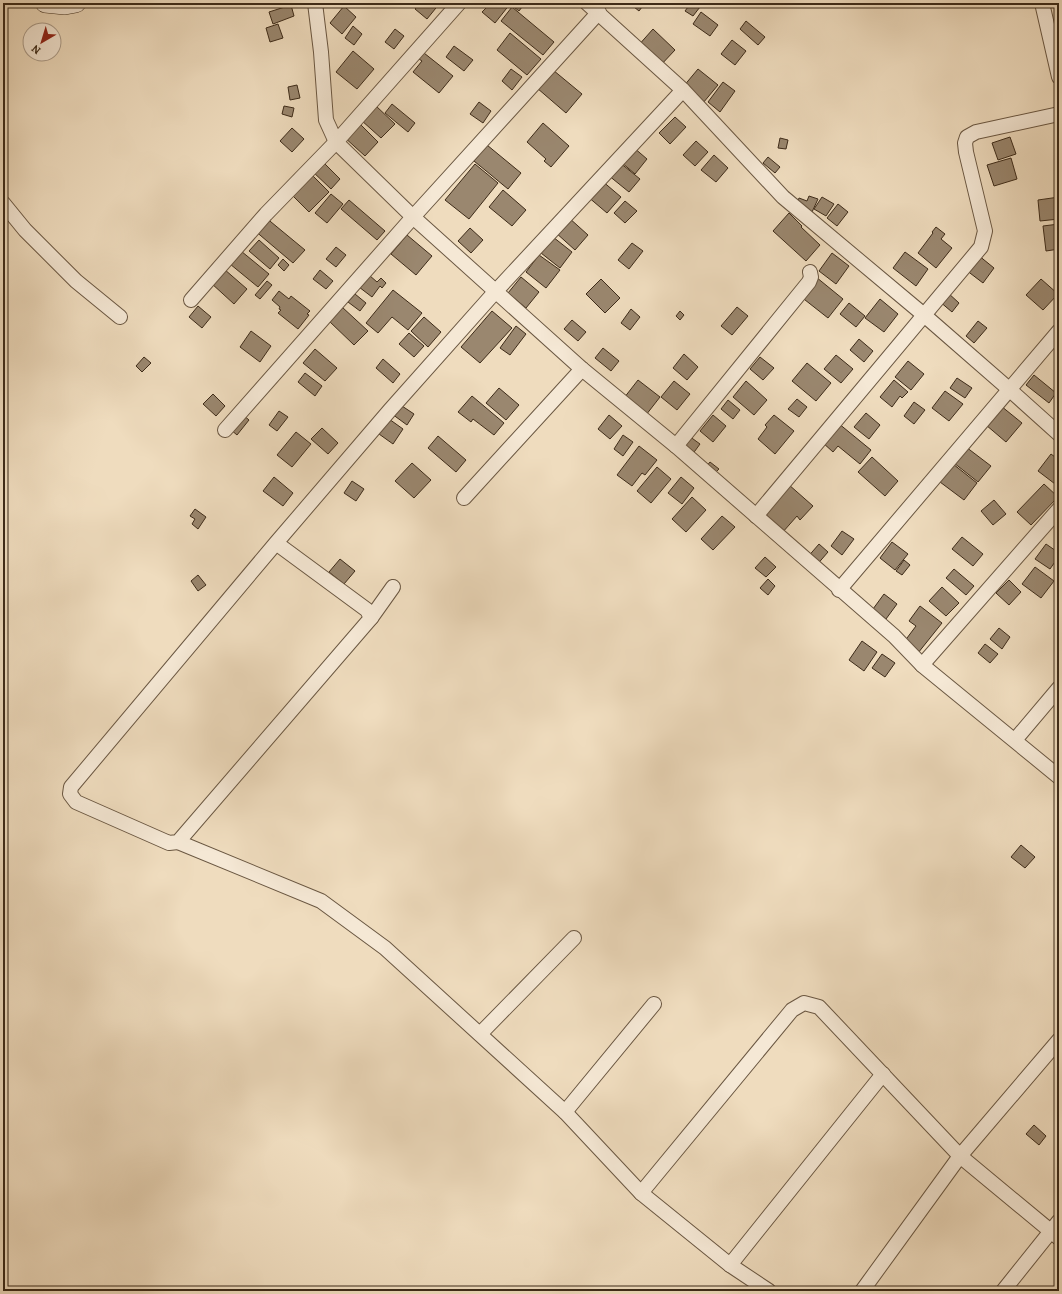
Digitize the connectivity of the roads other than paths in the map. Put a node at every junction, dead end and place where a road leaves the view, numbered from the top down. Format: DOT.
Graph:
graph roads {
  1 [pos="45,3"];
  2 [pos="76,3"];
  3 [pos="315,3"];
  4 [pos="460,3"];
  5 [pos="587,3"];
  6 [pos="1042,3"];
  7 [pos="599,12"];
  8 [pos="1059,77"];
  9 [pos="683,90"];
  10 [pos="1059,114"];
  11 [pos="336,142"];
  12 [pos="3,203"];
  13 [pos="414,217"];
  14 [pos="810,272"];
  15 [pos="495,292"];
  16 [pos="191,300"];
  17 [pos="924,315"];
  18 [pos="120,317"];
  19 [pos="1059,331"];
  20 [pos="582,369"];
  21 [pos="1010,390"];
  22 [pos="225,430"];
  23 [pos="1059,434"];
  24 [pos="676,446"];
  25 [pos="464,498"];
  26 [pos="1059,509"];
  27 [pos="756,516"];
  28 [pos="276,543"];
  29 [pos="393,587"];
  30 [pos="839,590"];
  31 [pos="371,618"];
  32 [pos="922,664"];
  33 [pos="1059,688"];
  34 [pos="1015,740"];
  35 [pos="1059,777"];
  36 [pos="178,842"];
  37 [pos="574,938"];
  38 [pos="654,1004"];
  39 [pos="480,1034"];
  40 [pos="1059,1040"];
  41 [pos="883,1074"];
  42 [pos="565,1112"];
  43 [pos="960,1156"];
  44 [pos="641,1193"];
  45 [pos="1056,1230"];
  46 [pos="730,1265"];
  47 [pos="769,1291"];
  48 [pos="862,1291"];
  49 [pos="1003,1291"];
  1 -- 2 [label="main road"];
  3 -- 11 [label="street"];
  4 -- 11 [label="street"];
  5 -- 7 [label="street"];
  6 -- 8 [label="street"];
  7 -- 9 [label="street"];
  7 -- 13 [label="street"];
  9 -- 15 [label="street"];
  9 -- 17 [label="street"];
  10 -- 17 [label="street"];
  11 -- 13 [label="street"];
  11 -- 16 [label="street"];
  12 -- 18 [label="street"];
  13 -- 15 [label="street"];
  13 -- 22 [label="street"];
  14 -- 24 [label="street"];
  15 -- 20 [label="street"];
  15 -- 28 [label="street"];
  17 -- 21 [label="street"];
  17 -- 27 [label="street"];
  19 -- 21 [label="street"];
  20 -- 24 [label="street"];
  20 -- 25 [label="street"];
  21 -- 23 [label="street"];
  21 -- 30 [label="street"];
  24 -- 27 [label="street"];
  26 -- 32 [label="street"];
  27 -- 30 [label="street"];
  28 -- 31 [label="street"];
  28 -- 36 [label="street"];
  29 -- 31 [label="street"];
  30 -- 32 [label="street"];
  31 -- 36 [label="street"];
  32 -- 34 [label="street"];
  33 -- 34 [label="street"];
  34 -- 35 [label="street"];
  36 -- 39 [label="street"];
  37 -- 39 [label="street"];
  38 -- 42 [label="street"];
  39 -- 42 [label="street"];
  40 -- 43 [label="street"];
  41 -- 43 [label="street"];
  41 -- 44 [label="street"];
  41 -- 46 [label="street"];
  42 -- 44 [label="street"];
  43 -- 45 [label="street"];
  43 -- 48 [label="street"];
  44 -- 46 [label="street"];
  45 -- 49 [label="street"];
  46 -- 47 [label="street"];
}
